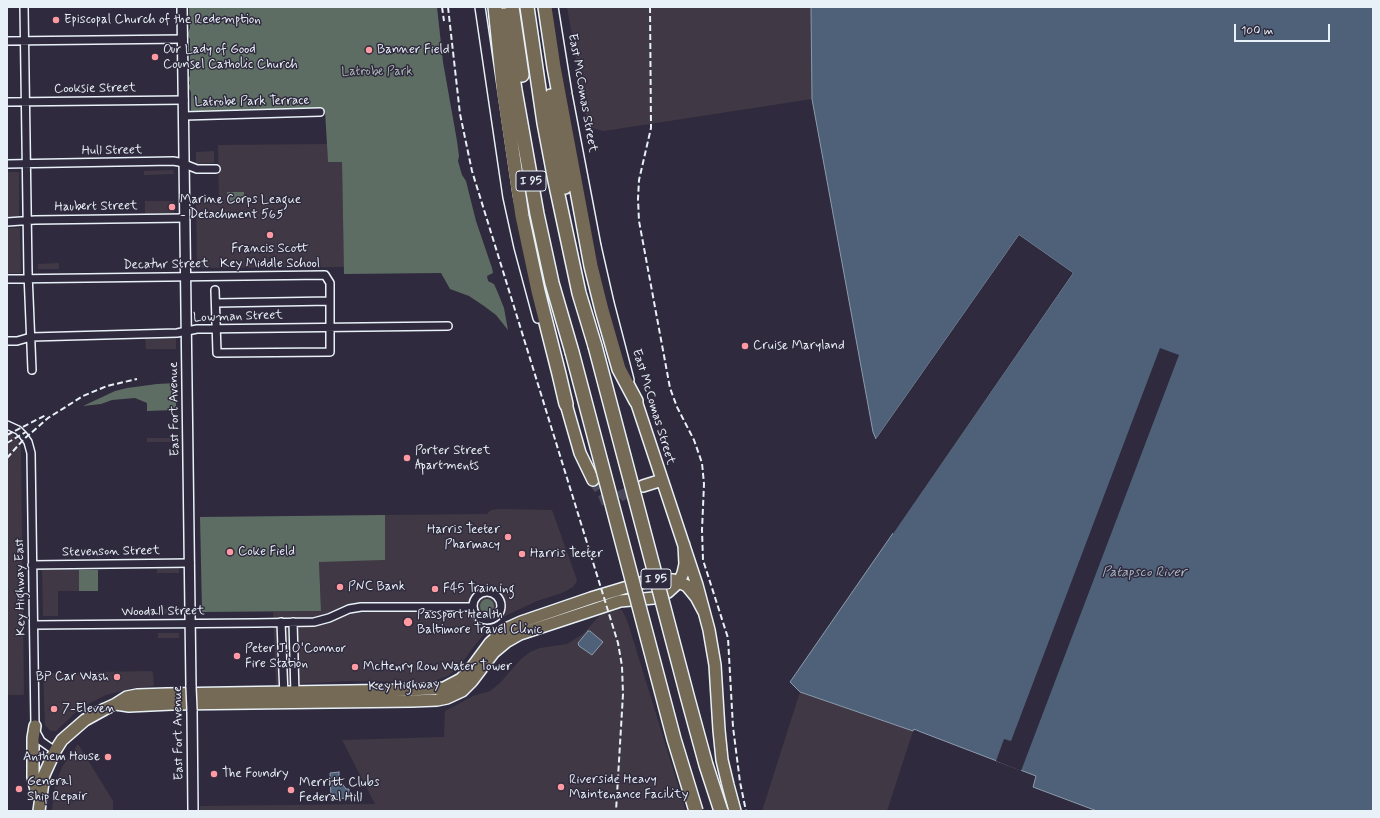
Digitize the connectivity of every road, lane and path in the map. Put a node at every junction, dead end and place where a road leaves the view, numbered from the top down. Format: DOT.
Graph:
graph roads {
  1 [pos="24,7"];
  2 [pos="182,7"];
  3 [pos="480,7"];
  4 [pos="496,7"];
  5 [pos="503,7"];
  6 [pos="512,7"];
  7 [pos="527,7"];
  8 [pos="539,7"];
  9 [pos="545,7"];
  10 [pos="553,7"];
  11 [pos="183,39"];
  12 [pos="7,41"];
  13 [pos="25,41"];
  14 [pos="184,100"];
  15 [pos="7,102"];
  16 [pos="26,102"];
  17 [pos="320,112"];
  18 [pos="184,116"];
  19 [pos="7,164"];
  20 [pos="27,164"];
  21 [pos="184,164"];
  22 [pos="216,169"];
  23 [pos="185,218"];
  24 [pos="28,221"];
  25 [pos="7,222"];
  26 [pos="186,276"];
  27 [pos="7,279"];
  28 [pos="28,279"];
  29 [pos="215,290"];
  30 [pos="330,301"];
  31 [pos="216,303"];
  32 [pos="330,326"];
  33 [pos="448,326"];
  34 [pos="216,329"];
  35 [pos="187,331"];
  36 [pos="31,337"];
  37 [pos="7,341"];
  38 [pos="595,346"];
  39 [pos="572,352"];
  40 [pos="32,370"];
  41 [pos="636,401"];
  42 [pos="566,404"];
  43 [pos="7,425"];
  44 [pos="593,480"];
  45 [pos="662,480"];
  46 [pos="643,486"];
  47 [pos="684,545"];
  48 [pos="190,563"];
  49 [pos="32,565"];
  50 [pos="679,582"];
  51 [pos="473,607"];
  52 [pos="704,612"];
  53 [pos="281,622"];
  54 [pos="293,622"];
  55 [pos="190,624"];
  56 [pos="34,625"];
  57 [pos="289,697"];
  58 [pos="35,726"];
  59 [pos="55,751"];
  60 [pos="39,808"];
  61 [pos="193,811"];
  62 [pos="696,811"];
  63 [pos="721,811"];
  64 [pos="735,811"];
  1 -- 13 [label="street"];
  2 -- 11 [label="street, East Fort Avenue"];
  3 -- 42 [label="street"];
  4 -- 42 [label="highway"];
  5 -- 39 [label="highway, I 95"];
  6 -- 39 [label="highway, I 95"];
  7 -- 38 [label="highway, I 95"];
  8 -- 38 [label="highway, I 95"];
  9 -- 41 [label="highway"];
  10 -- 41 [label="street, East McComas Street"];
  11 -- 13 [label="street"];
  11 -- 14 [label="street, East Fort Avenue"];
  12 -- 13 [label="street"];
  13 -- 16 [label="street"];
  14 -- 16 [label="street, Cooksie Street"];
  14 -- 18 [label="street, East Fort Avenue"];
  15 -- 16 [label="street, Cooksie Street"];
  16 -- 20 [label="street"];
  17 -- 18 [label="street, Latrobe Park Terrace"];
  18 -- 21 [label="street, East Fort Avenue"];
  19 -- 20 [label="street, Hull Street"];
  20 -- 21 [label="street, Hull Street"];
  20 -- 24 [label="street"];
  21 -- 22 [label="street, Hull Street"];
  21 -- 23 [label="street, East Fort Avenue"];
  23 -- 24 [label="street, Haubert Street"];
  23 -- 26 [label="street, East Fort Avenue"];
  24 -- 25 [label="street, Haubert Street"];
  24 -- 28 [label="street"];
  26 -- 28 [label="street, Decatur Street"];
  26 -- 30 [label="street, Decatur Street"];
  26 -- 35 [label="street, East Fort Avenue"];
  27 -- 28 [label="street, Decatur Street"];
  28 -- 36 [label="street"];
  29 -- 31 [label="street"];
  30 -- 31 [label="street"];
  30 -- 32 [label="street"];
  31 -- 34 [label="street"];
  32 -- 33 [label="street, Lowman Street"];
  32 -- 34 [label="street, Lowman Street"];
  32 -- 34 [label="street"];
  34 -- 35 [label="street, Lowman Street"];
  35 -- 36 [label="street, Lowman Street"];
  35 -- 48 [label="street, East Fort Avenue"];
  36 -- 37 [label="street, Lowman Street"];
  36 -- 40 [label="street"];
  38 -- 63 [label="highway, I 95, bridge"];
  39 -- 62 [label="highway, I 95, bridge"];
  41 -- 45 [label="main road, East McComas Street"];
  42 -- 44 [label="main road"];
  43 -- 49 [label="street, Key Highway East"];
  45 -- 46 [label="main road"];
  45 -- 47 [label="main road, East McComas Street"];
  47 -- 50 [label="main road"];
  47 -- 52 [label="main road, East McComas Street"];
  48 -- 49 [label="street, Stevenson Street"];
  48 -- 55 [label="street, East Fort Avenue"];
  49 -- 56 [label="street, Key Highway East"];
  50 -- 52 [label="main road"];
  50 -- 57 [label="main road, Key Highway"];
  50 -- 57 [label="main road, Key Highway"];
  51 -- 54 [label="street, Woodall Street"];
  52 -- 64 [label="main road, East McComas Street"];
  53 -- 54 [label="street, Woodall Street"];
  53 -- 55 [label="street, Woodall Street"];
  53 -- 57 [label="street"];
  54 -- 57 [label="street"];
  55 -- 56 [label="street, Woodall Street"];
  55 -- 61 [label="street, East Fort Avenue, bridge"];
  56 -- 58 [label="street, Key Highway East"];
  57 -- 59 [label="main road, Key Highway"];
  58 -- 59 [label="street, Key Highway East"];
  58 -- 60 [label="main road"];
  59 -- 60 [label="main road, Key Highway"];
}
